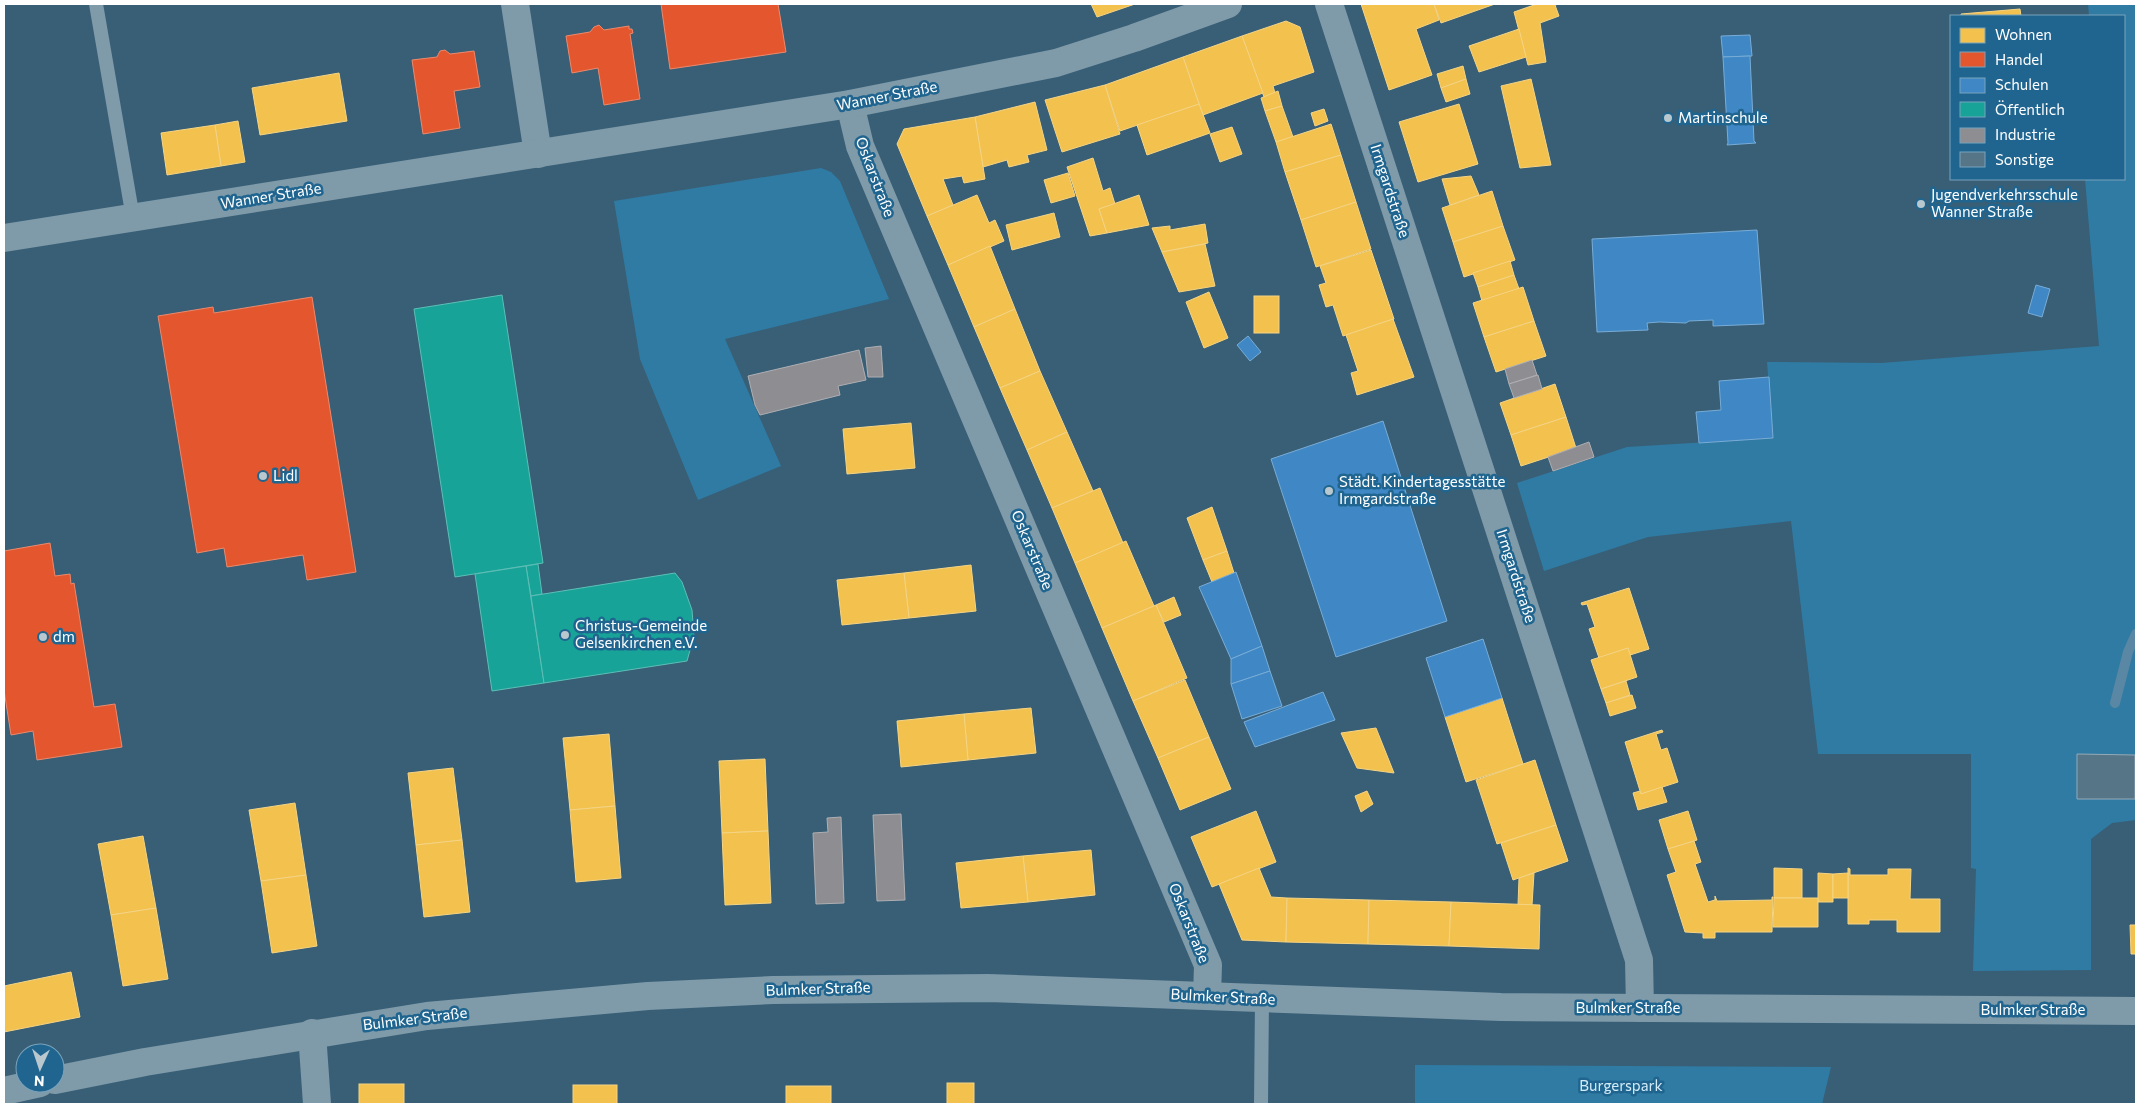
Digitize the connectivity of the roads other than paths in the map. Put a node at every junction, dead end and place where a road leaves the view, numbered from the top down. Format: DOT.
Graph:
graph roads {
  1 [pos="96,4"];
  2 [pos="515,4"];
  3 [pos="1228,4"];
  4 [pos="1329,4"];
  5 [pos="850,104"];
  6 [pos="538,154"];
  7 [pos="133,218"];
  8 [pos="4,238"];
  9 [pos="1207,996"];
  10 [pos="1262,999"];
  11 [pos="1640,1008"];
  12 [pos="2136,1011"];
  13 [pos="312,1033"];
  14 [pos="65,1078"];
  15 [pos="317,1104"];
  16 [pos="1260,1104"];
  1 -- 7 [label="lane"];
  2 -- 6 [label="street"];
  3 -- 5 [label="street, Wanner Straße"];
  4 -- 11 [label="street, Irmgardstraße"];
  5 -- 6 [label="street, Wanner Straße"];
  5 -- 9 [label="street, Oskarstraße"];
  6 -- 7 [label="street, Wanner Straße"];
  7 -- 8 [label="street, Wanner Straße"];
  9 -- 10 [label="street, Bulmker Straße"];
  9 -- 13 [label="street, Bulmker Straße"];
  10 -- 11 [label="street, Bulmker Straße"];
  10 -- 16 [label="lane"];
  11 -- 12 [label="street, Bulmker Straße"];
  13 -- 14 [label="street, Bulmker Straße"];
  13 -- 15 [label="street"];
}
